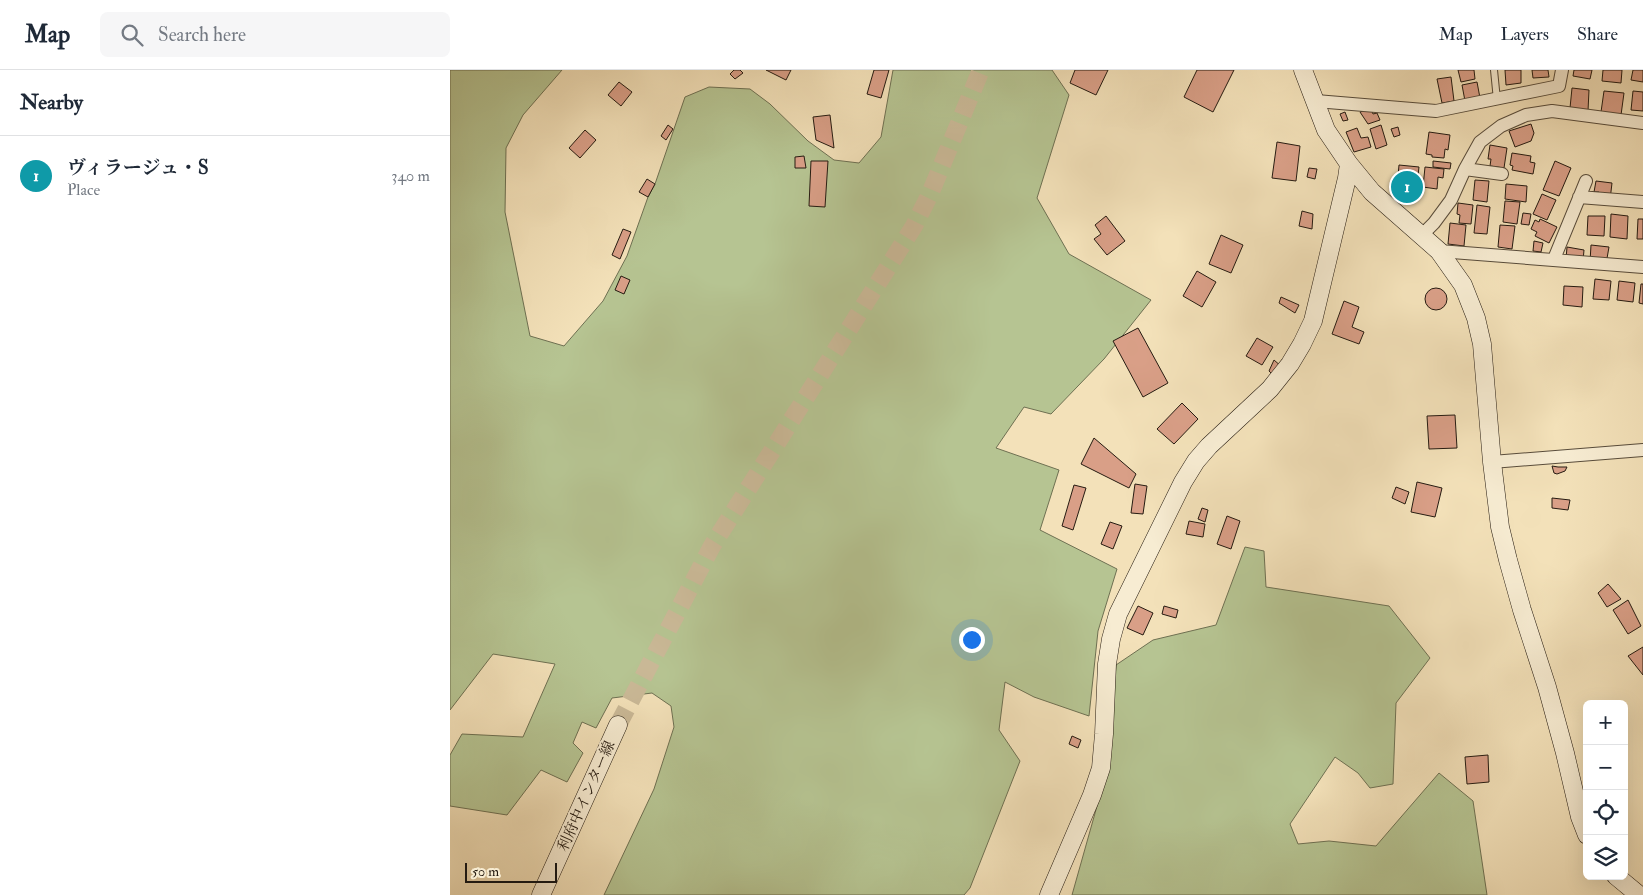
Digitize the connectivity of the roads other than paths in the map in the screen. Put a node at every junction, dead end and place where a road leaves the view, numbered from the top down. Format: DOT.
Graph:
graph roads {
  1 [pos="1303,70"];
  2 [pos="1494,70"];
  3 [pos="1562,70"];
  4 [pos="1497,100"];
  5 [pos="1316,101"];
  6 [pos="1643,123"];
  7 [pos="1349,164"];
  8 [pos="1464,169"];
  9 [pos="1502,174"];
  10 [pos="1586,181"];
  11 [pos="1579,197"];
  12 [pos="1643,202"];
  13 [pos="1421,236"];
  14 [pos="1439,251"];
  15 [pos="1554,259"];
  16 [pos="1643,267"];
  17 [pos="1643,450"];
  18 [pos="1492,462"];
  19 [pos="618,725"];
  20 [pos="1583,825"];
  21 [pos="1621,880"];
  22 [pos="541,895"];
  23 [pos="1049,895"];
  24 [pos="1639,895"];
  1 -- 5 [label="street"];
  2 -- 4 [label="lane"];
  3 -- 4 [label="street"];
  4 -- 5 [label="street"];
  5 -- 7 [label="street"];
  6 -- 8 [label="street"];
  7 -- 13 [label="street"];
  7 -- 23 [label="street"];
  8 -- 9 [label="street"];
  8 -- 13 [label="street"];
  10 -- 11 [label="street"];
  11 -- 12 [label="street"];
  11 -- 15 [label="street"];
  13 -- 14 [label="street"];
  14 -- 15 [label="street"];
  14 -- 18 [label="street"];
  15 -- 16 [label="street"];
  17 -- 18 [label="street"];
  18 -- 20 [label="street"];
  19 -- 22 [label="street, 利府中インター線"];
  21 -- 24 [label="street"];
}
